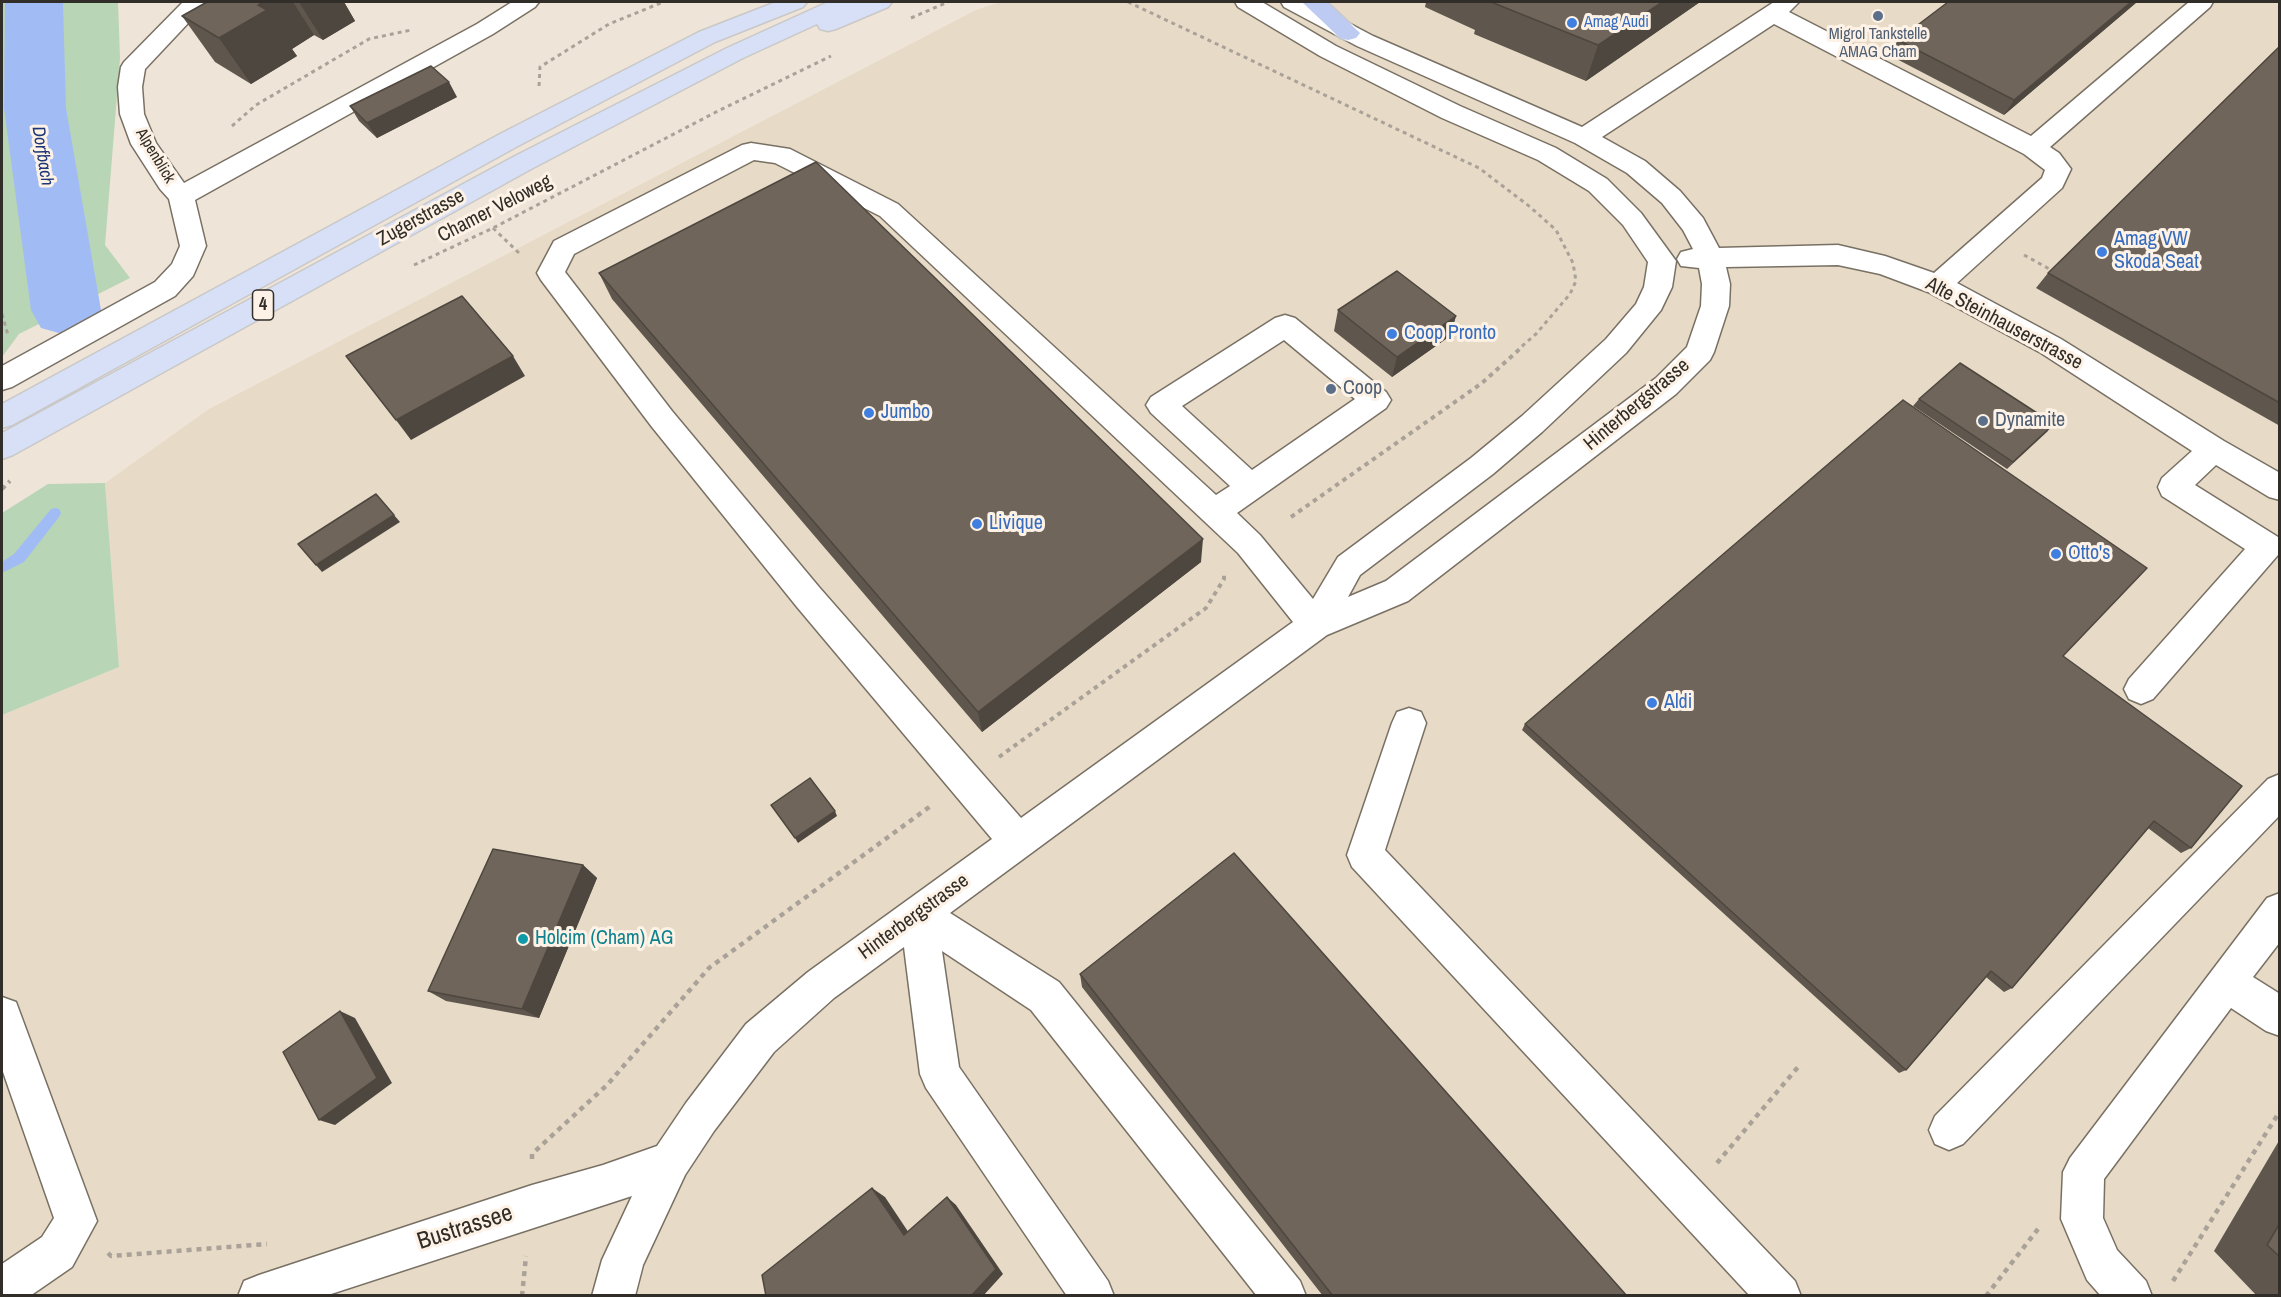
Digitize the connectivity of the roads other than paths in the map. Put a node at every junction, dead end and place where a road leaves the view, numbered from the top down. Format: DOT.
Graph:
graph roads {
  1 [pos="204,2"];
  2 [pos="527,2"];
  3 [pos="773,2"];
  4 [pos="795,2"];
  5 [pos="846,2"];
  6 [pos="880,2"];
  7 [pos="1246,2"];
  8 [pos="1292,2"];
  9 [pos="1314,2"];
  10 [pos="2202,2"];
  11 [pos="1780,7"];
  12 [pos="1348,33"];
  13 [pos="707,37"];
  14 [pos="1584,137"];
  15 [pos="2033,148"];
  16 [pos="524,162"];
  17 [pos="181,196"];
  18 [pos="1711,258"];
  19 [pos="1662,261"];
  20 [pos="1938,285"];
  21 [pos="2,379"];
  22 [pos="2,417"];
  23 [pos="2,447"];
  24 [pos="2213,449"];
  25 [pos="1251,487"];
  26 [pos="2280,488"];
  27 [pos="1214,513"];
  28 [pos="2273,550"];
  29 [pos="1315,625"];
  30 [pos="2142,689"];
  31 [pos="1409,723"];
  32 [pos="2280,790"];
  33 [pos="1017,840"];
  34 [pos="2280,911"];
  35 [pos="918,914"];
  36 [pos="2226,982"];
  37 [pos="2,1016"];
  38 [pos="2280,1017"];
  39 [pos="1949,1130"];
  40 [pos="671,1161"];
  41 [pos="2,1289"];
  42 [pos="259,1296"];
  43 [pos="613,1296"];
  44 [pos="1093,1296"];
  45 [pos="1285,1296"];
  46 [pos="1780,1296"];
  47 [pos="2131,1296"];
  1 -- 17 [label="street, Alpenblick"];
  2 -- 17 [label="street"];
  3 -- 13 [label="main road, 4"];
  4 -- 13 [label="main road, Zugerstrasse / 4"];
  5 -- 16 [label="main road, Zugerstrasse / 4"];
  6 -- 16 [label="main road"];
  7 -- 19 [label="street"];
  8 -- 12 [label="street, Hinterbergstrasse"];
  9 -- 12 [label="highway"];
  10 -- 15 [label="street"];
  11 -- 14 [label="street"];
  11 -- 15 [label="street"];
  12 -- 14 [label="street, Hinterbergstrasse"];
  13 -- 22 [label="main road, Zugerstrasse / 4"];
  14 -- 18 [label="street, Hinterbergstrasse"];
  15 -- 20 [label="street"];
  16 -- 23 [label="main road, Zugerstrasse / 4"];
  17 -- 21 [label="street, Alpenblick"];
  18 -- 19 [label="street, Alte Steinhauserstrasse"];
  18 -- 20 [label="street, Alte Steinhauserstrasse"];
  18 -- 29 [label="street, Hinterbergstrasse"];
  19 -- 29 [label="street, Hinterbergstrasse"];
  20 -- 24 [label="street, Alte Steinhauserstrasse"];
  24 -- 26 [label="street, Alte Steinhauserstrasse"];
  24 -- 28 [label="street"];
  25 -- 25 [label="street"];
  25 -- 27 [label="street"];
  27 -- 29 [label="street"];
  27 -- 33 [label="street"];
  28 -- 30 [label="street"];
  29 -- 33 [label="street, Hinterbergstrasse"];
  31 -- 46 [label="street"];
  32 -- 39 [label="street"];
  33 -- 35 [label="street, Hinterbergstrasse"];
  34 -- 36 [label="street"];
  35 -- 40 [label="street, Hinterbergstrasse"];
  35 -- 44 [label="street"];
  35 -- 45 [label="street"];
  36 -- 38 [label="street"];
  36 -- 47 [label="street"];
  37 -- 41 [label="street"];
  40 -- 42 [label="street, Bustrassee"];
  40 -- 43 [label="street, Hinterbergstrasse"];
}
